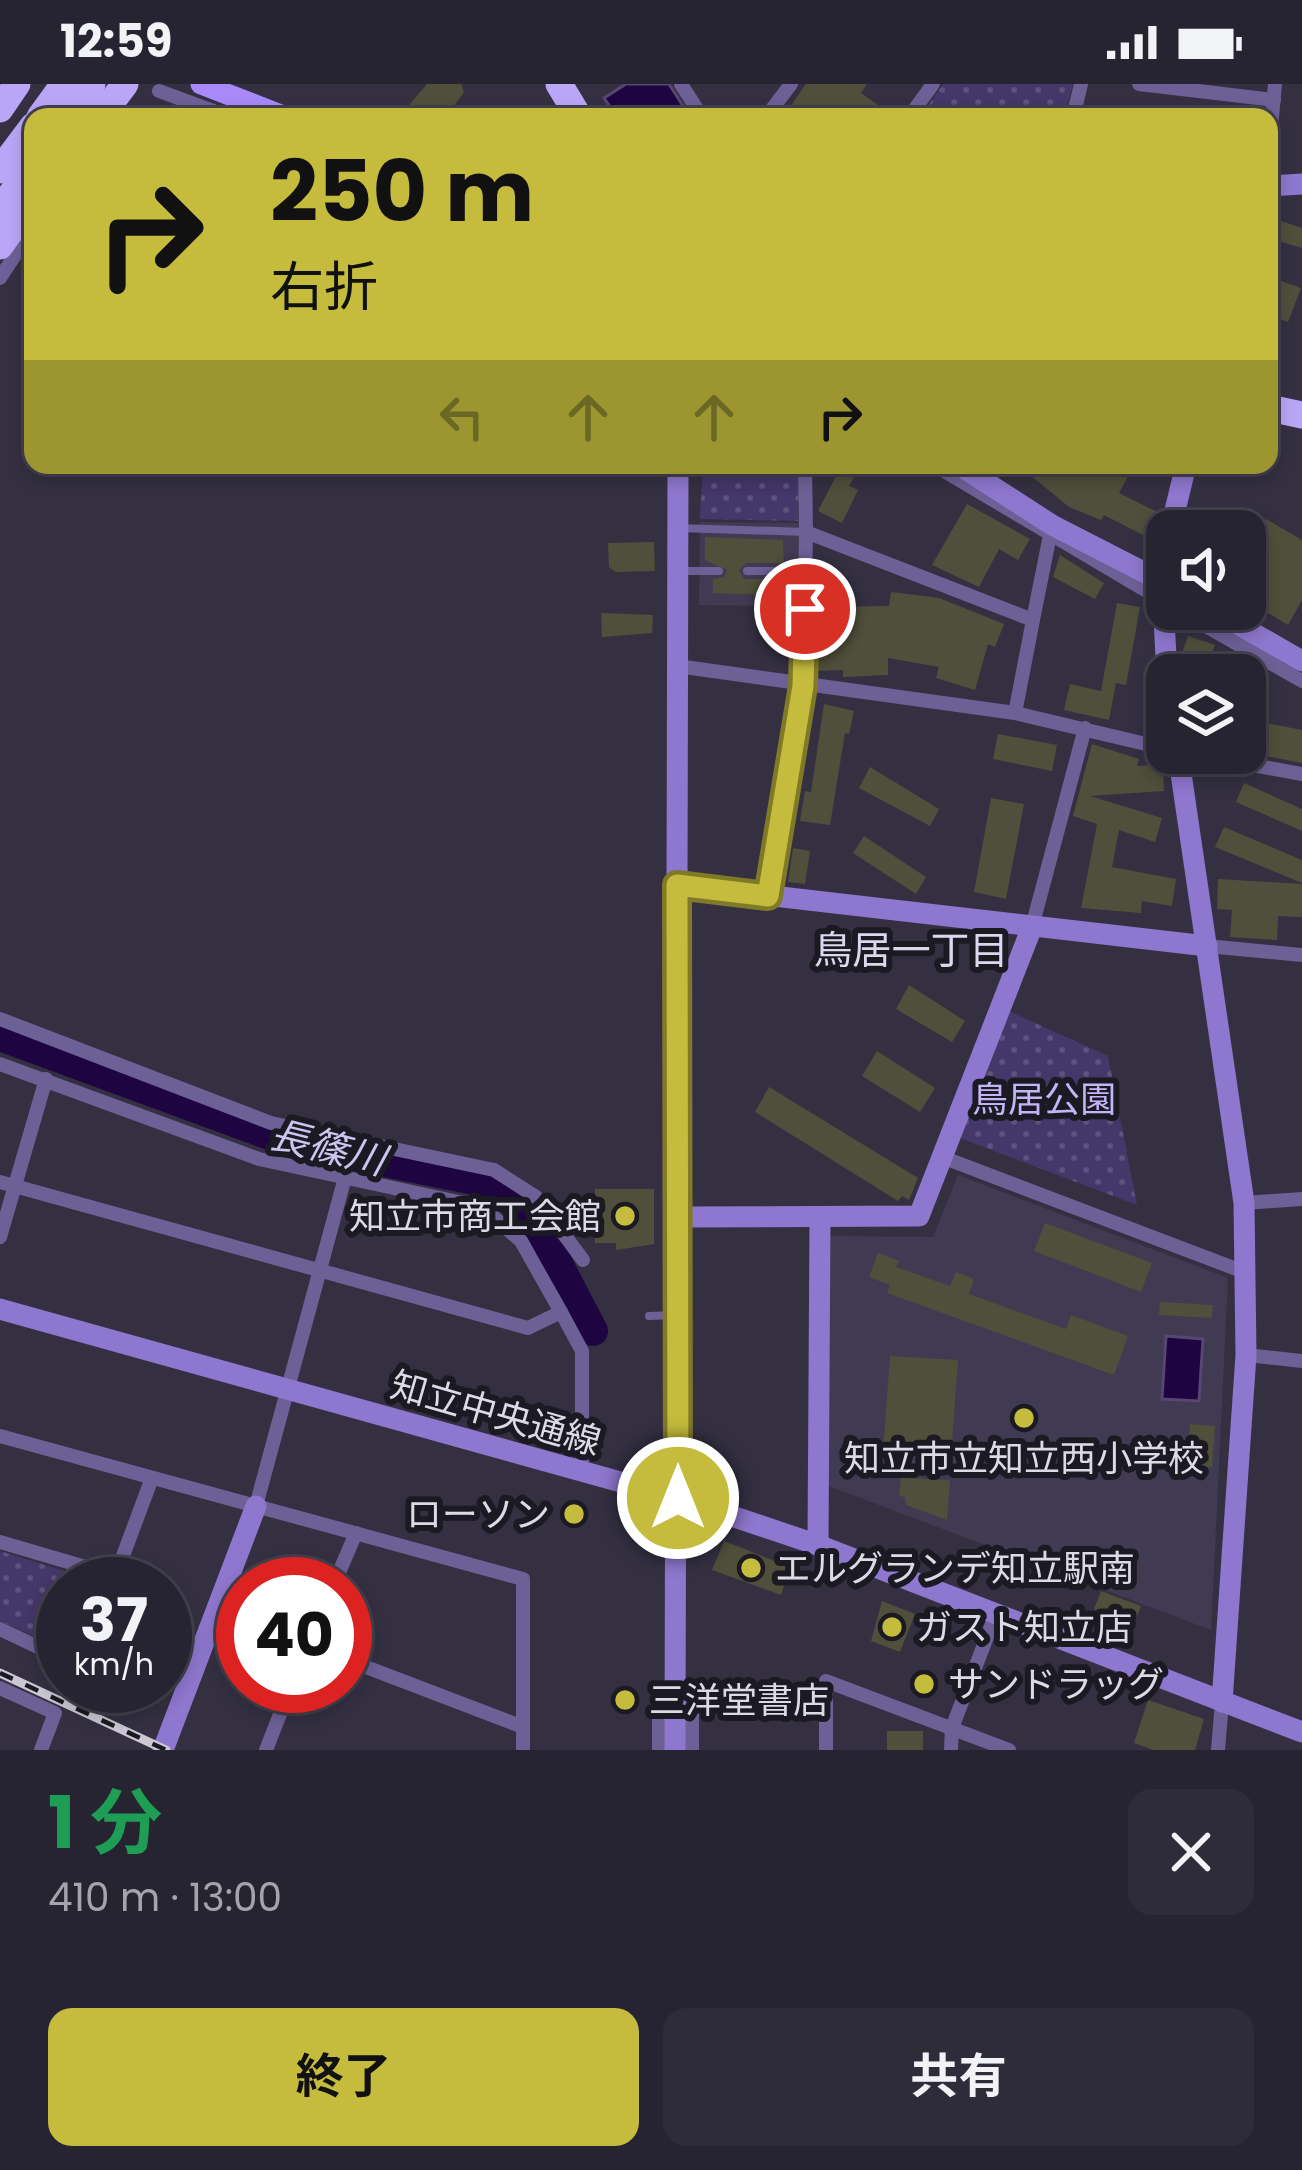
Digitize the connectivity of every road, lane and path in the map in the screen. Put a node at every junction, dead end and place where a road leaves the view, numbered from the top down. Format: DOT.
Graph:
graph roads {
  1 [pos="17,84"];
  2 [pos="201,84"];
  3 [pos="1139,84"];
  4 [pos="160,91"];
  5 [pos="1275,92"];
  6 [pos="206,108"];
  7 [pos="263,108"];
  8 [pos="0,109"];
  9 [pos="24,138"];
  10 [pos="0,170"];
  11 [pos="24,177"];
  12 [pos="0,210"];
  13 [pos="24,212"];
  14 [pos="24,234"];
  15 [pos="0,246"];
  16 [pos="0,278"];
  17 [pos="678,474"];
  18 [pos="806,474"];
  19 [pos="951,474"];
  20 [pos="972,474"];
  21 [pos="1184,474"];
  22 [pos="1175,510"];
  23 [pos="1046,525"];
  24 [pos="677,528"];
  25 [pos="806,532"];
  26 [pos="677,571"];
  27 [pos="718,571"];
  28 [pos="747,571"];
  29 [pos="806,571"];
  30 [pos="1146,584"];
  31 [pos="1033,620"];
  32 [pos="1221,630"];
  33 [pos="1248,630"];
  34 [pos="1302,661"];
  35 [pos="677,666"];
  36 [pos="1302,681"];
  37 [pos="803,686"];
  38 [pos="1015,713"];
  39 [pos="1085,728"];
  40 [pos="1146,744"];
  41 [pos="1266,768"];
  42 [pos="1185,774"];
  43 [pos="1302,774"];
  44 [pos="677,885"];
  45 [pos="768,896"];
  46 [pos="1032,927"];
  47 [pos="1207,946"];
  48 [pos="1302,956"];
  49 [pos="0,1019"];
  50 [pos="0,1064"];
  51 [pos="46,1078"];
  52 [pos="942,1157"];
  53 [pos="344,1181"];
  54 [pos="7,1184"];
  55 [pos="1302,1199"];
  56 [pos="1244,1203"];
  57 [pos="676,1216"];
  58 [pos="820,1218"];
  59 [pos="0,1237"];
  60 [pos="583,1260"];
  61 [pos="318,1270"];
  62 [pos="1247,1273"];
  63 [pos="0,1309"];
  64 [pos="561,1312"];
  65 [pos="677,1315"];
  66 [pos="650,1316"];
  67 [pos="1246,1355"];
  68 [pos="1302,1360"];
  69 [pos="287,1388"];
  70 [pos="0,1436"];
  71 [pos="582,1472"];
  72 [pos="152,1478"];
  73 [pos="678,1498"];
  74 [pos="256,1506"];
  75 [pos="356,1533"];
  76 [pos="0,1542"];
  77 [pos="818,1546"];
  78 [pos="45,1557"];
  79 [pos="123,1557"];
  80 [pos="346,1557"];
  81 [pos="995,1616"];
  82 [pos="0,1629"];
  83 [pos="36,1646"];
  84 [pos="372,1669"];
  85 [pos="676,1676"];
  86 [pos="0,1688"];
  87 [pos="1222,1702"];
  88 [pos="281,1713"];
  89 [pos="523,1727"];
  90 [pos="952,1729"];
  91 [pos="1302,1732"];
  92 [pos="41,1750"];
  93 [pos="163,1750"];
  94 [pos="266,1750"];
  95 [pos="523,1750"];
  96 [pos="659,1750"];
  97 [pos="675,1750"];
  98 [pos="692,1750"];
  99 [pos="826,1750"];
  100 [pos="951,1750"];
  101 [pos="1009,1750"];
  102 [pos="1218,1750"];
  1 -- 8 [label="highway"];
  2 -- 7 [label="main road"];
  3 -- 5 [label="street"];
  4 -- 6 [label="street"];
  9 -- 10 [label="highway"];
  11 -- 12 [label="highway"];
  13 -- 15 [label="highway"];
  14 -- 16 [label="street"];
  17 -- 24 [label="street"];
  18 -- 25 [label="street"];
  19 -- 23 [label="street"];
  20 -- 23 [label="street"];
  21 -- 22 [label="street"];
  23 -- 30 [label="street"];
  23 -- 31 [label="street"];
  24 -- 25 [label="lane"];
  24 -- 26 [label="street"];
  25 -- 29 [label="street"];
  25 -- 31 [label="street"];
  26 -- 27 [label="lane"];
  26 -- 35 [label="street"];
  28 -- 29 [label="lane"];
  29 -- 37 [label="street"];
  31 -- 38 [label="street"];
  32 -- 36 [label="street"];
  33 -- 34 [label="street"];
  35 -- 37 [label="street"];
  35 -- 44 [label="street"];
  37 -- 38 [label="street"];
  37 -- 45 [label="street"];
  38 -- 39 [label="street"];
  39 -- 40 [label="street"];
  39 -- 46 [label="street"];
  41 -- 43 [label="street"];
  42 -- 47 [label="street"];
  44 -- 45 [label="street"];
  44 -- 57 [label="street"];
  45 -- 46 [label="street"];
  46 -- 47 [label="street"];
  46 -- 52 [label="street"];
  47 -- 48 [label="street"];
  47 -- 56 [label="street"];
  49 -- 60 [label="street"];
  50 -- 51 [label="street"];
  51 -- 53 [label="street"];
  51 -- 54 [label="street"];
  52 -- 58 [label="street"];
  52 -- 62 [label="street"];
  53 -- 61 [label="street"];
  53 -- 64 [label="street"];
  54 -- 59 [label="street"];
  54 -- 61 [label="street"];
  55 -- 56 [label="street"];
  56 -- 62 [label="street"];
  57 -- 58 [label="street"];
  57 -- 65 [label="street"];
  58 -- 77 [label="street"];
  61 -- 64 [label="street"];
  61 -- 69 [label="street"];
  62 -- 67 [label="street"];
  63 -- 69 [label="street, 知立中央通線"];
  64 -- 71 [label="street"];
  65 -- 66 [label="lane"];
  65 -- 73 [label="street"];
  67 -- 68 [label="street"];
  67 -- 87 [label="street"];
  69 -- 71 [label="street, 知立中央通線"];
  69 -- 74 [label="street"];
  70 -- 72 [label="street"];
  71 -- 73 [label="street, 知立中央通線"];
  72 -- 74 [label="street"];
  72 -- 79 [label="street"];
  73 -- 77 [label="street, 知立中央通線"];
  73 -- 85 [label="street"];
  74 -- 75 [label="street"];
  74 -- 93 [label="street"];
  75 -- 80 [label="street"];
  75 -- 89 [label="street"];
  76 -- 78 [label="street"];
  77 -- 81 [label="street, 知立中央通線"];
  81 -- 87 [label="street, 知立中央通線"];
  81 -- 90 [label="street"];
  82 -- 83 [label="street"];
  84 -- 89 [label="street"];
  85 -- 96 [label="street"];
  85 -- 97 [label="street"];
  85 -- 98 [label="street"];
  86 -- 92 [label="street"];
  87 -- 91 [label="street, 知立中央通線"];
  87 -- 102 [label="street"];
  88 -- 94 [label="street"];
  89 -- 95 [label="street"];
  90 -- 99 [label="street"];
  90 -- 100 [label="street"];
  90 -- 101 [label="street"];
}
